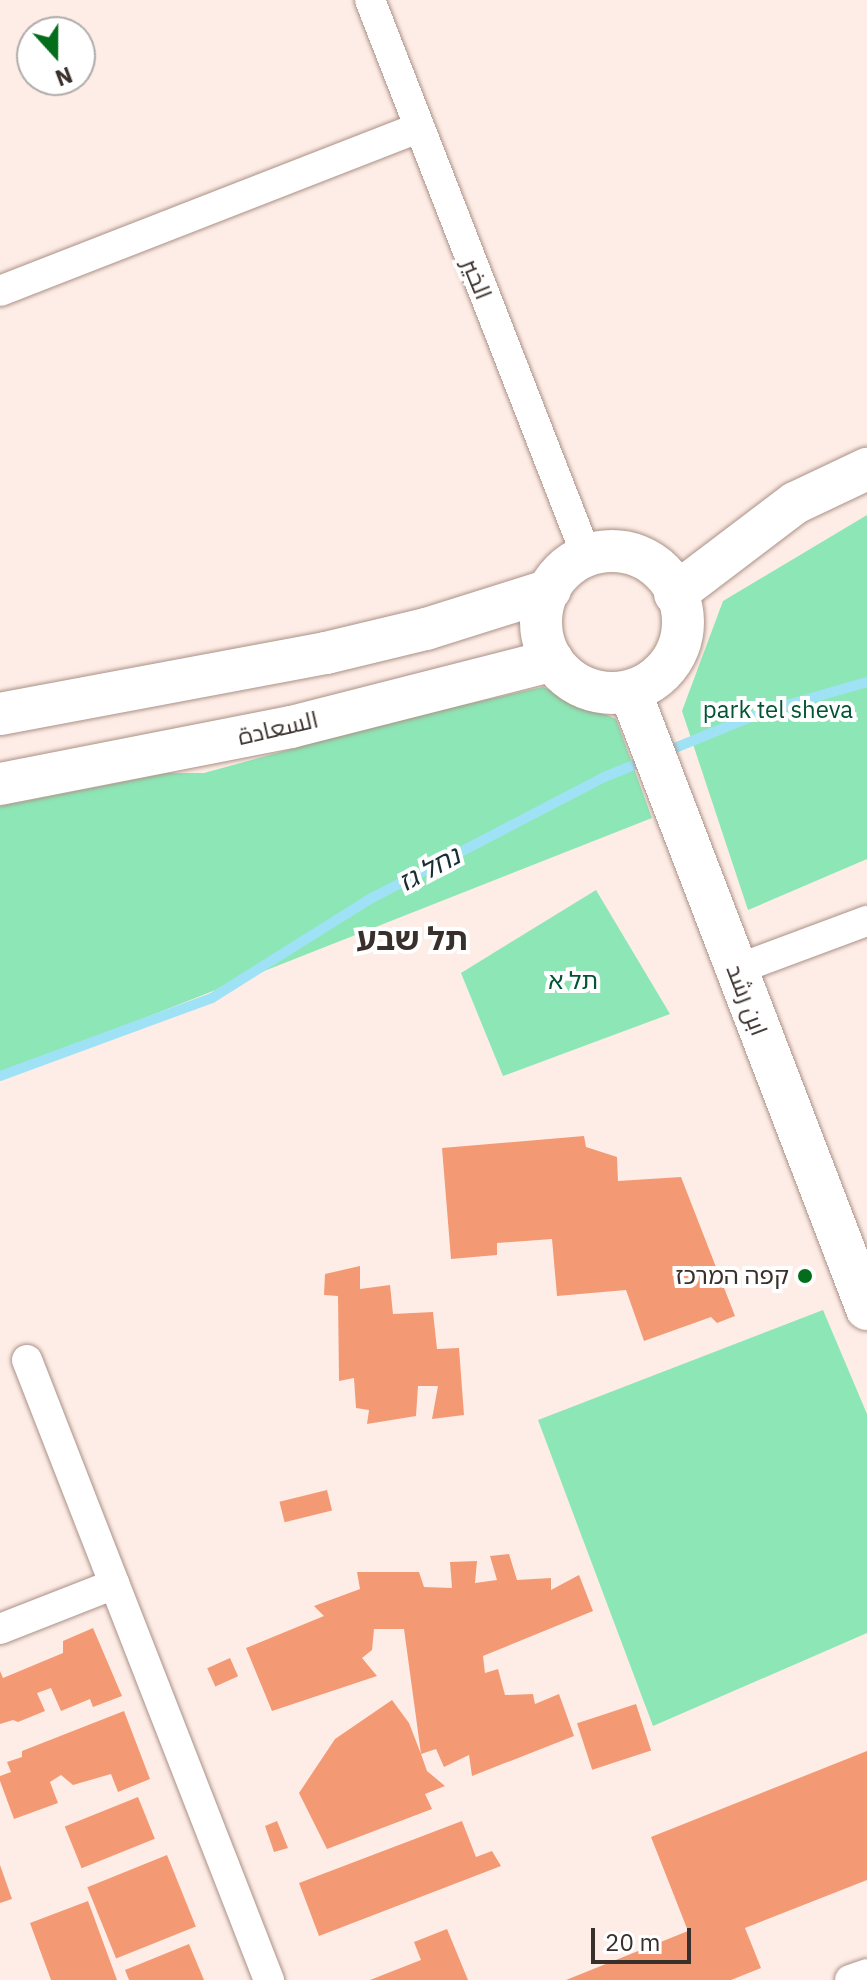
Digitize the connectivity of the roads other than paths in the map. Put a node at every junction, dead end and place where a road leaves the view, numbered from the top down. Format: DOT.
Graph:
graph roads {
  1 [pos="370,0"];
  2 [pos="417,128"];
  3 [pos="0,291"];
  4 [pos="867,469"];
  5 [pos="587,557"];
  6 [pos="550,590"];
  7 [pos="675,594"];
  8 [pos="553,660"];
  9 [pos="630,691"];
  10 [pos="0,714"];
  11 [pos="0,784"];
  12 [pos="867,921"];
  13 [pos="735,970"];
  14 [pos="867,1309"];
  15 [pos="27,1360"];
  16 [pos="115,1584"];
  17 [pos="0,1629"];
  18 [pos="867,1974"];
  19 [pos="269,1980"];
  20 [pos="850,1980"];
  1 -- 2 [label="street, الخير"];
  2 -- 3 [label="street"];
  2 -- 5 [label="street, الخير"];
  4 -- 7 [label="street"];
  5 -- 6 [label="street"];
  5 -- 7 [label="street"];
  6 -- 8 [label="street"];
  6 -- 10 [label="street"];
  7 -- 9 [label="street"];
  8 -- 9 [label="street"];
  8 -- 11 [label="street, السعادة"];
  9 -- 13 [label="street, ابن رشد"];
  12 -- 13 [label="street"];
  13 -- 14 [label="street, ابن رشد"];
  15 -- 16 [label="street"];
  16 -- 17 [label="street"];
  16 -- 19 [label="street"];
  18 -- 20 [label="street"];
}
